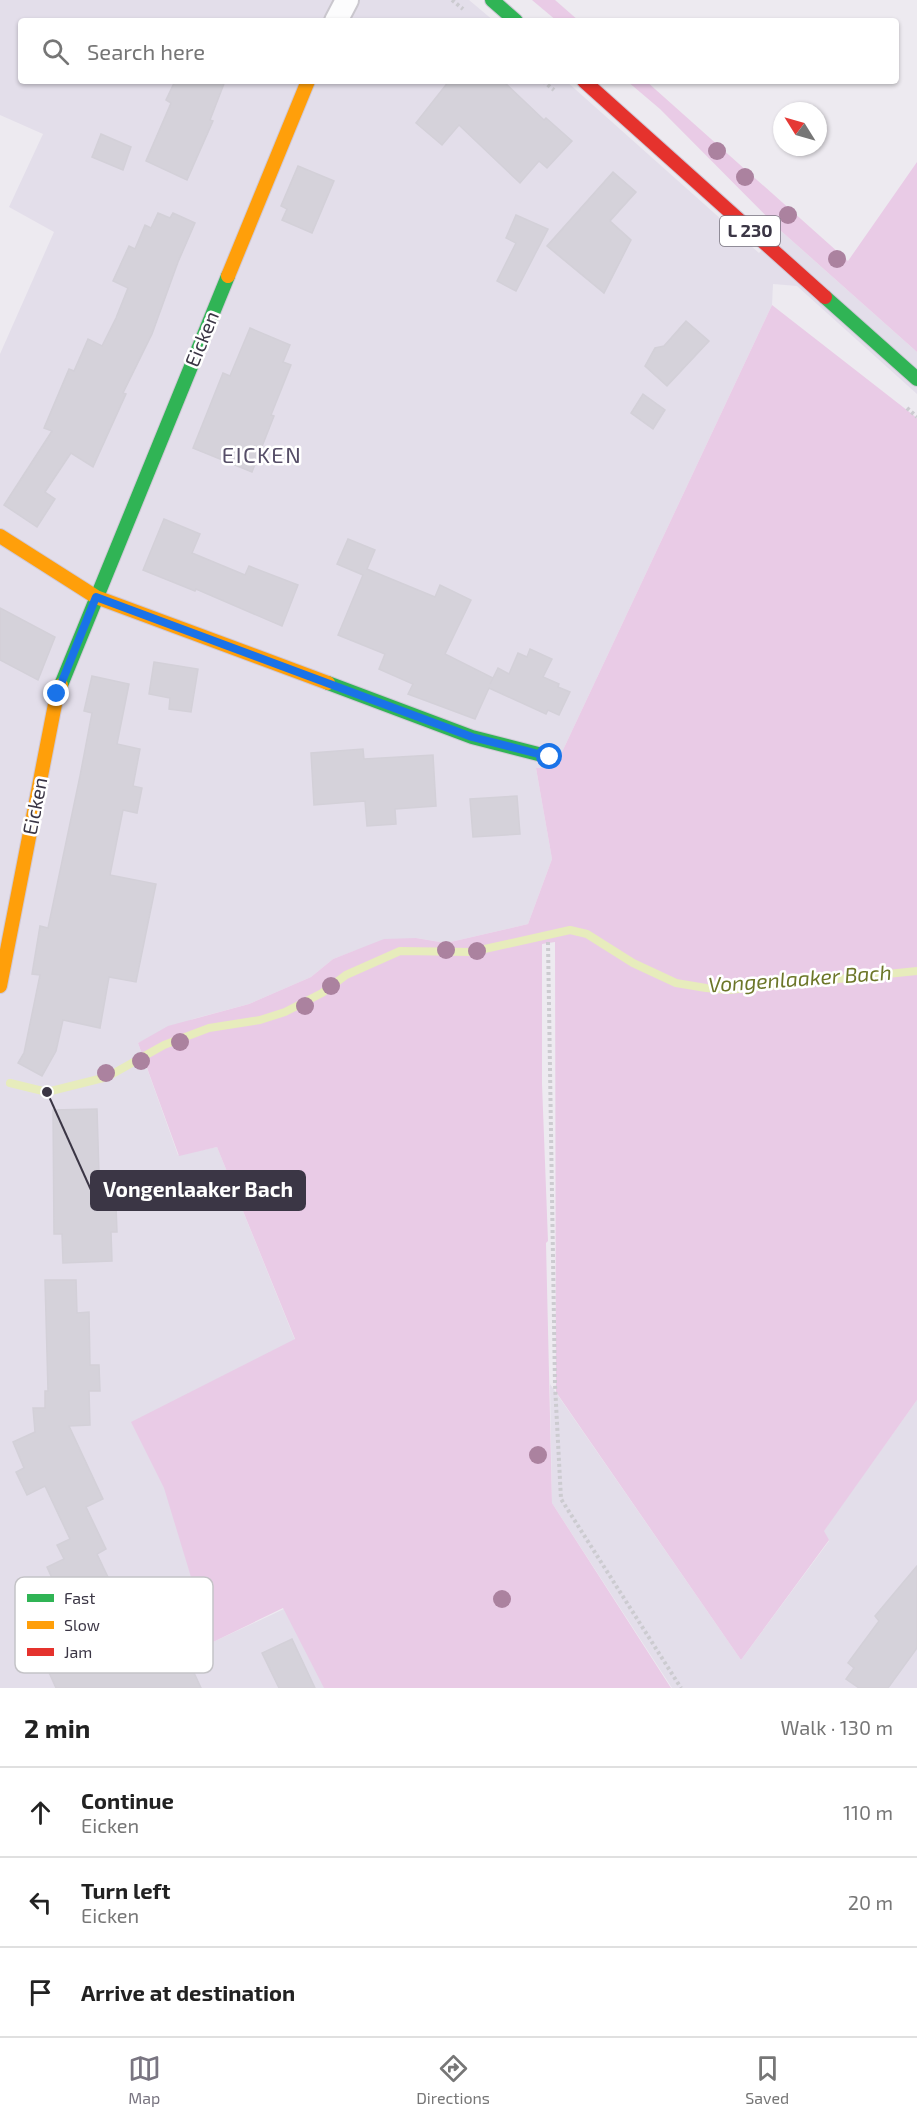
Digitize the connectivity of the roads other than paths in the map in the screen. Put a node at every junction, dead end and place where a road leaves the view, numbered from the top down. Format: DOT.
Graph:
graph roads {
  1 [pos="347,0"];
  2 [pos="492,0"];
  3 [pos="338,18"];
  4 [pos="513,18"];
  5 [pos="307,84"];
  6 [pos="587,84"];
  7 [pos="917,379"];
  8 [pos="0,536"];
  9 [pos="96,597"];
  10 [pos="550,757"];
  11 [pos="0,986"];
  1 -- 3 [label="street"];
  2 -- 4 [label="street"];
  5 -- 9 [label="street, Eicken"];
  6 -- 7 [label="street, L 230"];
  8 -- 9 [label="street"];
  9 -- 10 [label="street"];
  9 -- 11 [label="street, Eicken"];
}
